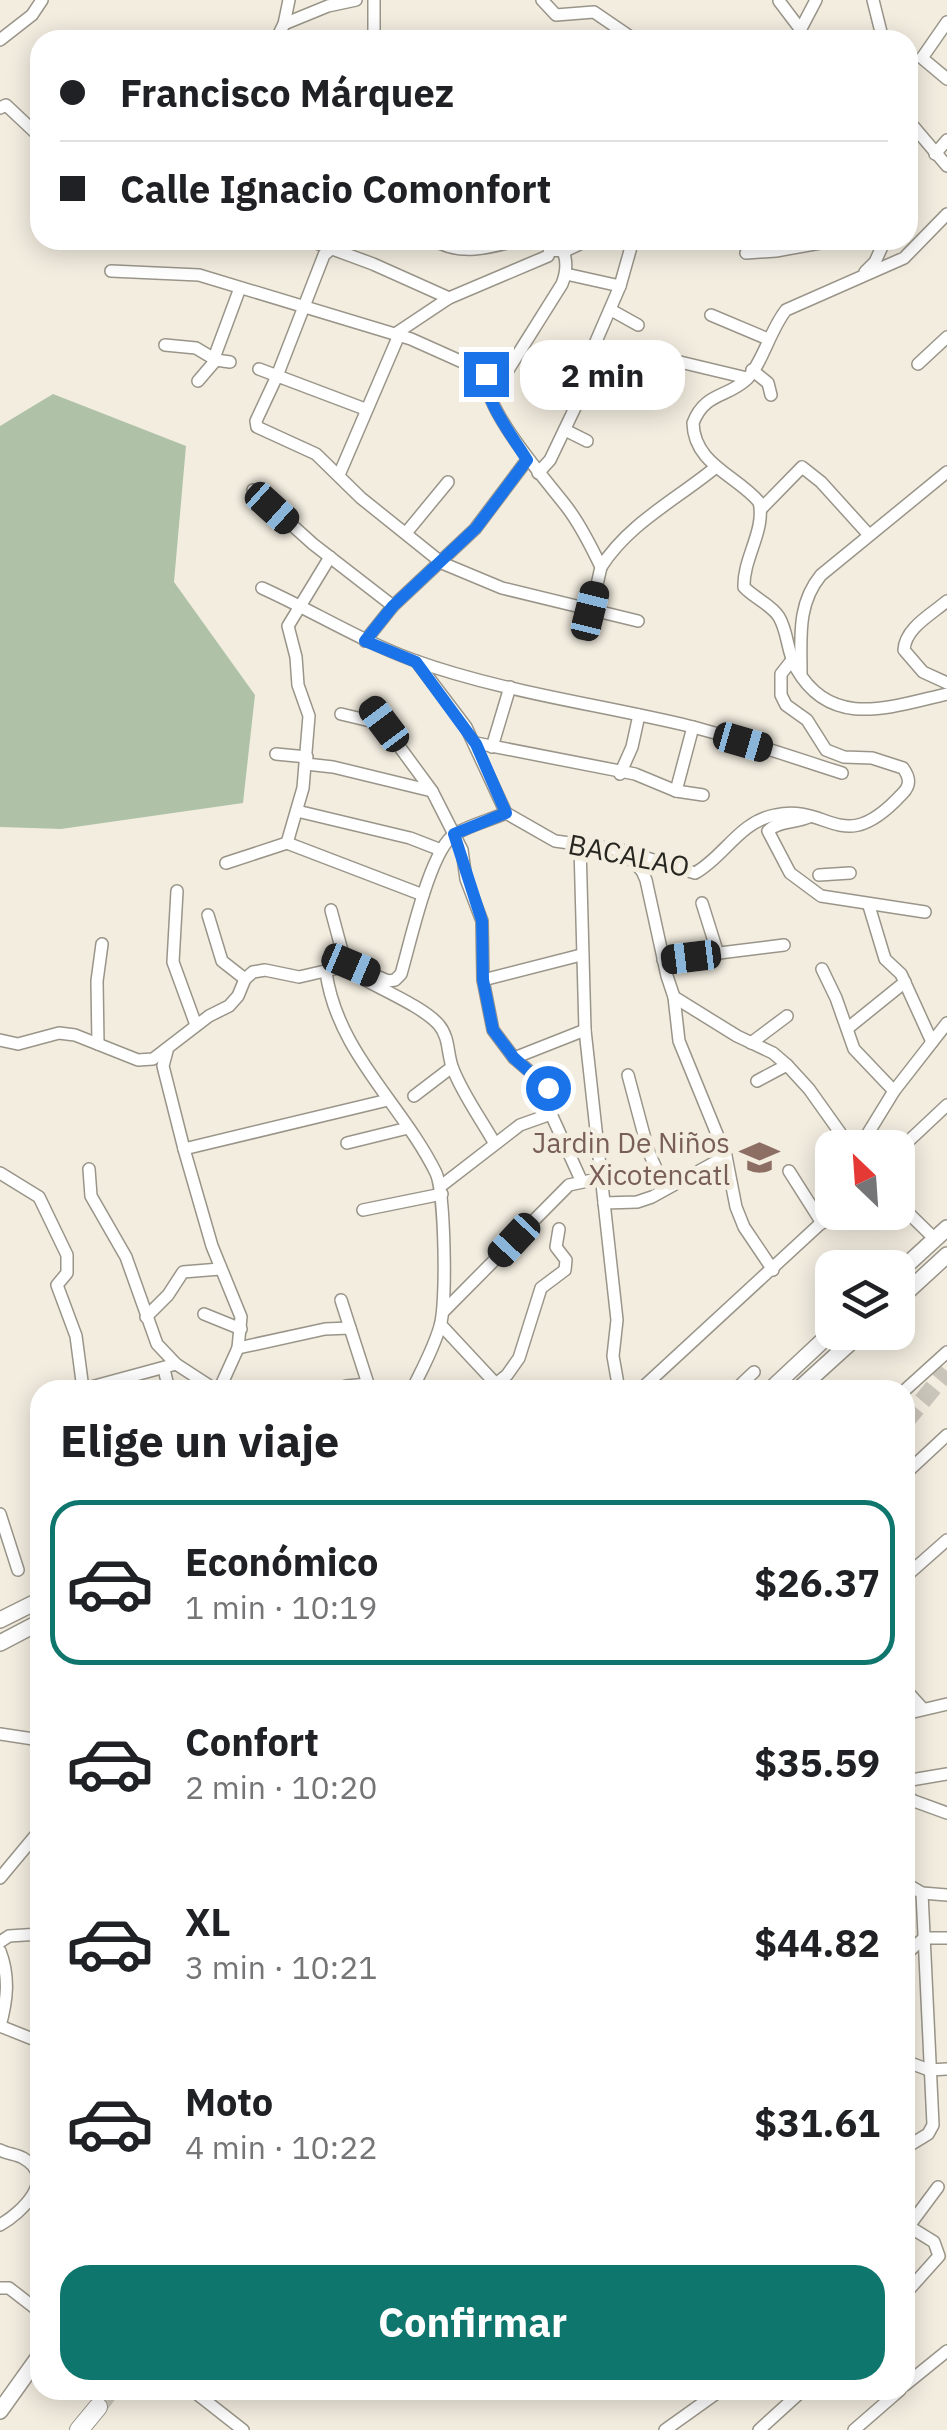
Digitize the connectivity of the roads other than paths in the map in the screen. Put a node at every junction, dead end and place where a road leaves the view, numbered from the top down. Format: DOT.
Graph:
graph roads {
  1 [pos="42,0"];
  2 [pos="288,0"];
  3 [pos="356,0"];
  4 [pos="374,0"];
  5 [pos="542,0"];
  6 [pos="778,0"];
  7 [pos="816,0"];
  8 [pos="873,0"];
  9 [pos="947,22"];
  10 [pos="284,24"];
  11 [pos="281,30"];
  12 [pos="374,30"];
  13 [pos="620,30"];
  14 [pos="795,30"];
  15 [pos="801,30"];
  16 [pos="880,30"];
  17 [pos="0,40"];
  18 [pos="947,79"];
  19 [pos="0,108"];
  20 [pos="30,128"];
  21 [pos="918,133"];
  22 [pos="947,140"];
  23 [pos="935,154"];
  24 [pos="947,166"];
  25 [pos="947,214"];
  26 [pos="918,244"];
  27 [pos="329,250"];
  28 [pos="337,250"];
  29 [pos="550,250"];
  30 [pos="562,250"];
  31 [pos="630,250"];
  32 [pos="782,250"];
  33 [pos="881,250"];
  34 [pos="912,250"];
  35 [pos="746,253"];
  36 [pos="111,271"];
  37 [pos="566,274"];
  38 [pos="862,275"];
  39 [pos="622,280"];
  40 [pos="240,288"];
  41 [pos="449,298"];
  42 [pos="304,305"];
  43 [pos="611,310"];
  44 [pos="711,315"];
  45 [pos="638,325"];
  46 [pos="397,334"];
  47 [pos="947,337"];
  48 [pos="768,339"];
  49 [pos="165,345"];
  50 [pos="215,359"];
  51 [pos="230,362"];
  52 [pos="680,362"];
  53 [pos="918,364"];
  54 [pos="259,369"];
  55 [pos="486,374"];
  56 [pos="749,374"];
  57 [pos="277,376"];
  58 [pos="198,381"];
  59 [pos="771,395"];
  60 [pos="365,409"];
  61 [pos="565,430"];
  62 [pos="587,442"];
  63 [pos="527,460"];
  64 [pos="716,467"];
  65 [pos="947,472"];
  66 [pos="538,473"];
  67 [pos="339,475"];
  68 [pos="448,482"];
  69 [pos="252,490"];
  70 [pos="761,509"];
  71 [pos="406,533"];
  72 [pos="869,535"];
  73 [pos="330,557"];
  74 [pos="442,562"];
  75 [pos="601,567"];
  76 [pos="262,588"];
  77 [pos="947,601"];
  78 [pos="298,604"];
  79 [pos="393,606"];
  80 [pos="590,611"];
  81 [pos="638,621"];
  82 [pos="365,641"];
  83 [pos="792,660"];
  84 [pos="416,662"];
  85 [pos="801,676"];
  86 [pos="947,683"];
  87 [pos="510,687"];
  88 [pos="947,694"];
  89 [pos="371,708"];
  90 [pos="341,714"];
  91 [pos="639,715"];
  92 [pos="384,724"];
  93 [pos="693,727"];
  94 [pos="476,744"];
  95 [pos="492,747"];
  96 [pos="276,754"];
  97 [pos="306,761"];
  98 [pos="842,773"];
  99 [pos="620,774"];
  100 [pos="432,791"];
  101 [pos="676,791"];
  102 [pos="703,795"];
  103 [pos="297,811"];
  104 [pos="506,813"];
  105 [pos="808,817"];
  106 [pos="454,834"];
  107 [pos="287,843"];
  108 [pos="580,846"];
  109 [pos="441,850"];
  110 [pos="621,850"];
  111 [pos="226,864"];
  112 [pos="819,875"];
  113 [pos="177,891"];
  114 [pos="424,894"];
  115 [pos="844,898"];
  116 [pos="702,903"];
  117 [pos="869,906"];
  118 [pos="330,910"];
  119 [pos="925,912"];
  120 [pos="208,915"];
  121 [pos="102,944"];
  122 [pos="784,946"];
  123 [pos="718,954"];
  124 [pos="581,956"];
  125 [pos="663,960"];
  126 [pos="347,966"];
  127 [pos="822,970"];
  128 [pos="326,972"];
  129 [pos="245,979"];
  130 [pos="483,980"];
  131 [pos="905,982"];
  132 [pos="674,997"];
  133 [pos="787,1016"];
  134 [pos="947,1023"];
  135 [pos="196,1025"];
  136 [pos="848,1028"];
  137 [pos="585,1030"];
  138 [pos="0,1040"];
  139 [pos="932,1042"];
  140 [pos="751,1043"];
  141 [pos="98,1044"];
  142 [pos="167,1051"];
  143 [pos="514,1058"];
  144 [pos="787,1065"];
  145 [pos="452,1067"];
  146 [pos="628,1075"];
  147 [pos="757,1081"];
  148 [pos="894,1091"];
  149 [pos="414,1096"];
  150 [pos="388,1100"];
  151 [pos="947,1105"];
  152 [pos="551,1114"];
  153 [pos="408,1128"];
  154 [pos="838,1130"];
  155 [pos="870,1130"];
  156 [pos="915,1135"];
  157 [pos="347,1143"];
  158 [pos="494,1144"];
  159 [pos="184,1150"];
  160 [pos="726,1156"];
  161 [pos="89,1169"];
  162 [pos="790,1170"];
  163 [pos="0,1173"];
  164 [pos="602,1178"];
  165 [pos="581,1180"];
  166 [pos="666,1189"];
  167 [pos="442,1190"];
  168 [pos="604,1203"];
  169 [pos="362,1210"];
  170 [pos="815,1211"];
  171 [pos="915,1215"];
  172 [pos="559,1229"];
  173 [pos="815,1230"];
  174 [pos="941,1233"];
  175 [pos="947,1256"];
  176 [pos="915,1257"];
  177 [pos="220,1268"];
  178 [pos="773,1270"];
  179 [pos="915,1285"];
  180 [pos="341,1300"];
  181 [pos="204,1314"];
  182 [pos="146,1316"];
  183 [pos="442,1318"];
  184 [pos="350,1328"];
  185 [pos="241,1329"];
  186 [pos="238,1348"];
  187 [pos="815,1348"];
  188 [pos="842,1350"];
  189 [pos="947,1352"];
  190 [pos="170,1367"];
  191 [pos="754,1372"];
  192 [pos="80,1380"];
  193 [pos="120,1380"];
  194 [pos="169,1380"];
  195 [pos="197,1380"];
  196 [pos="226,1380"];
  197 [pos="367,1380"];
  198 [pos="416,1380"];
  199 [pos="487,1380"];
  200 [pos="499,1380"];
  201 [pos="617,1380"];
  202 [pos="651,1380"];
  203 [pos="746,1380"];
  204 [pos="781,1380"];
  205 [pos="809,1380"];
  206 [pos="915,1381"];
  207 [pos="947,1435"];
  208 [pos="915,1465"];
  209 [pos="0,1514"];
  210 [pos="947,1540"];
  211 [pos="915,1568"];
  212 [pos="18,1570"];
  213 [pos="30,1604"];
  214 [pos="0,1618"];
  215 [pos="30,1627"];
  216 [pos="0,1643"];
  217 [pos="915,1700"];
  218 [pos="947,1704"];
  219 [pos="923,1709"];
  220 [pos="915,1711"];
  221 [pos="0,1734"];
  222 [pos="30,1738"];
  223 [pos="947,1774"];
  224 [pos="915,1779"];
  225 [pos="915,1802"];
  226 [pos="947,1812"];
  227 [pos="30,1842"];
  228 [pos="0,1878"];
  229 [pos="915,1889"];
  230 [pos="922,1893"];
  231 [pos="947,1895"];
  232 [pos="30,1935"];
  233 [pos="924,1938"];
  234 [pos="947,1938"];
  235 [pos="0,1942"];
  236 [pos="915,1946"];
  237 [pos="0,1951"];
  238 [pos="0,2026"];
  239 [pos="30,2038"];
  240 [pos="915,2065"];
  241 [pos="947,2069"];
  242 [pos="929,2070"];
  243 [pos="915,2141"];
  244 [pos="0,2150"];
  245 [pos="30,2167"];
  246 [pos="938,2187"];
  247 [pos="30,2203"];
  248 [pos="915,2215"];
  249 [pos="0,2225"];
  250 [pos="915,2231"];
  251 [pos="915,2283"];
  252 [pos="0,2288"];
  253 [pos="30,2304"];
  254 [pos="947,2351"];
  255 [pos="30,2369"];
  256 [pos="915,2377"];
  257 [pos="205,2400"];
  258 [pos="707,2400"];
  259 [pos="792,2400"];
  260 [pos="888,2400"];
  261 [pos="98,2406"];
  262 [pos="0,2411"];
  263 [pos="79,2430"];
  264 [pos="243,2430"];
  265 [pos="665,2430"];
  266 [pos="760,2430"];
  267 [pos="854,2430"];
  1 -- 17 [label="street"];
  2 -- 10 [label="street"];
  3 -- 10 [label="street"];
  4 -- 12 [label="street"];
  5 -- 13 [label="street"];
  6 -- 14 [label="street"];
  7 -- 15 [label="street"];
  8 -- 16 [label="street"];
  9 -- 18 [label="street"];
  10 -- 11 [label="street"];
  19 -- 20 [label="street"];
  21 -- 23 [label="street"];
  22 -- 23 [label="street"];
  23 -- 24 [label="street"];
  25 -- 26 [label="street"];
  27 -- 42 [label="street"];
  28 -- 41 [label="street"];
  29 -- 41 [label="street"];
  30 -- 37 [label="street"];
  31 -- 39 [label="street"];
  32 -- 35 [label="street"];
  33 -- 38 [label="street"];
  34 -- 38 [label="street"];
  36 -- 40 [label="street"];
  37 -- 39 [label="street"];
  37 -- 55 [label="street"];
  38 -- 48 [label="street"];
  39 -- 43 [label="street"];
  40 -- 42 [label="street"];
  40 -- 50 [label="street"];
  41 -- 46 [label="street"];
  42 -- 46 [label="street"];
  42 -- 57 [label="street"];
  43 -- 45 [label="street"];
  43 -- 61 [label="street"];
  44 -- 48 [label="street"];
  46 -- 55 [label="street"];
  46 -- 60 [label="street"];
  47 -- 53 [label="street"];
  48 -- 56 [label="street"];
  49 -- 50 [label="street"];
  50 -- 51 [label="street"];
  50 -- 58 [label="street"];
  52 -- 56 [label="street"];
  54 -- 57 [label="street"];
  55 -- 63 [label="street"];
  56 -- 59 [label="street"];
  56 -- 64 [label="street"];
  57 -- 60 [label="street"];
  57 -- 67 [label="street"];
  60 -- 67 [label="street"];
  61 -- 62 [label="street"];
  61 -- 66 [label="street"];
  63 -- 66 [label="street"];
  63 -- 74 [label="street"];
  64 -- 70 [label="street"];
  64 -- 75 [label="street"];
  65 -- 72 [label="street"];
  66 -- 75 [label="street"];
  67 -- 71 [label="street"];
  68 -- 71 [label="street"];
  69 -- 73 [label="street"];
  70 -- 72 [label="street"];
  70 -- 83 [label="street"];
  71 -- 74 [label="street"];
  72 -- 85 [label="street"];
  73 -- 78 [label="street"];
  73 -- 79 [label="street"];
  74 -- 79 [label="street"];
  74 -- 80 [label="street"];
  75 -- 80 [label="street"];
  76 -- 78 [label="street"];
  77 -- 86 [label="street"];
  78 -- 82 [label="street"];
  78 -- 97 [label="street"];
  79 -- 82 [label="street"];
  80 -- 81 [label="street"];
  82 -- 84 [label="street"];
  83 -- 85 [label="street"];
  83 -- 105 [label="street, BACALAO"];
  84 -- 87 [label="street"];
  84 -- 94 [label="street"];
  85 -- 88 [label="street"];
  87 -- 91 [label="street"];
  87 -- 95 [label="street"];
  89 -- 92 [label="street"];
  90 -- 92 [label="street"];
  91 -- 93 [label="street"];
  91 -- 99 [label="street"];
  92 -- 100 [label="street"];
  93 -- 98 [label="street"];
  93 -- 101 [label="street"];
  94 -- 95 [label="street"];
  94 -- 104 [label="street"];
  95 -- 99 [label="street"];
  96 -- 97 [label="street"];
  97 -- 100 [label="street"];
  97 -- 103 [label="street"];
  99 -- 101 [label="street"];
  100 -- 106 [label="street"];
  101 -- 102 [label="street"];
  103 -- 107 [label="street"];
  103 -- 109 [label="street"];
  104 -- 106 [label="street"];
  104 -- 108 [label="street, BACALAO"];
  105 -- 110 [label="street, BACALAO"];
  105 -- 115 [label="street"];
  106 -- 109 [label="street"];
  106 -- 130 [label="street"];
  107 -- 111 [label="street"];
  107 -- 114 [label="street"];
  108 -- 110 [label="street, BACALAO"];
  108 -- 124 [label="street"];
  109 -- 114 [label="street"];
  110 -- 125 [label="street"];
  112 -- 115 [label="street"];
  113 -- 135 [label="street"];
  114 -- 126 [label="street"];
  115 -- 117 [label="street"];
  116 -- 123 [label="street"];
  117 -- 119 [label="street"];
  117 -- 131 [label="street"];
  118 -- 126 [label="street"];
  120 -- 129 [label="street"];
  121 -- 141 [label="street"];
  122 -- 123 [label="street"];
  123 -- 125 [label="street"];
  124 -- 130 [label="street"];
  124 -- 137 [label="street"];
  125 -- 132 [label="street"];
  126 -- 128 [label="street"];
  126 -- 145 [label="street"];
  127 -- 136 [label="street"];
  128 -- 129 [label="street"];
  128 -- 150 [label="street"];
  129 -- 135 [label="street"];
  130 -- 143 [label="street"];
  131 -- 136 [label="street"];
  131 -- 139 [label="street"];
  132 -- 140 [label="street"];
  132 -- 160 [label="street"];
  133 -- 140 [label="street"];
  134 -- 139 [label="street"];
  135 -- 142 [label="street"];
  136 -- 148 [label="street"];
  137 -- 143 [label="street"];
  137 -- 164 [label="street"];
  138 -- 141 [label="street"];
  139 -- 148 [label="street"];
  140 -- 144 [label="street"];
  141 -- 142 [label="street"];
  142 -- 159 [label="street"];
  143 -- 152 [label="street"];
  144 -- 147 [label="street"];
  144 -- 154 [label="street"];
  145 -- 149 [label="street"];
  145 -- 158 [label="street"];
  146 -- 166 [label="street"];
  148 -- 155 [label="street"];
  150 -- 153 [label="street"];
  150 -- 159 [label="street"];
  151 -- 156 [label="street"];
  152 -- 158 [label="street"];
  152 -- 165 [label="street"];
  153 -- 157 [label="street"];
  153 -- 167 [label="street"];
  158 -- 167 [label="street"];
  159 -- 177 [label="street"];
  160 -- 166 [label="street"];
  160 -- 178 [label="street"];
  161 -- 182 [label="street"];
  162 -- 170 [label="street"];
  163 -- 192 [label="street"];
  164 -- 165 [label="street"];
  164 -- 168 [label="street"];
  165 -- 183 [label="street"];
  166 -- 168 [label="street"];
  167 -- 169 [label="street"];
  167 -- 183 [label="street"];
  168 -- 201 [label="street"];
  171 -- 174 [label="street"];
  172 -- 200 [label="street"];
  173 -- 178 [label="street"];
  174 -- 176 [label="main road"];
  175 -- 179 [label="main road"];
  177 -- 182 [label="street"];
  177 -- 185 [label="street"];
  178 -- 202 [label="street"];
  180 -- 184 [label="street"];
  181 -- 185 [label="street"];
  182 -- 190 [label="street"];
  183 -- 198 [label="street"];
  183 -- 199 [label="street"];
  184 -- 186 [label="street"];
  184 -- 197 [label="street"];
  185 -- 186 [label="street"];
  186 -- 196 [label="street"];
  187 -- 204 [label="main road"];
  188 -- 205 [label="main road"];
  189 -- 206 [label="street"];
  190 -- 193 [label="street"];
  190 -- 194 [label="street"];
  190 -- 195 [label="street"];
  191 -- 203 [label="street"];
  207 -- 208 [label="street"];
  209 -- 212 [label="street"];
  210 -- 211 [label="street"];
  213 -- 214 [label="main road"];
  215 -- 216 [label="main road"];
  217 -- 219 [label="street"];
  218 -- 219 [label="street"];
  219 -- 220 [label="street"];
  221 -- 222 [label="street"];
  223 -- 224 [label="street"];
  225 -- 226 [label="street"];
  227 -- 228 [label="street"];
  229 -- 230 [label="street"];
  230 -- 231 [label="street"];
  230 -- 233 [label="street"];
  232 -- 235 [label="street"];
  233 -- 234 [label="street"];
  233 -- 236 [label="street"];
  233 -- 242 [label="street"];
  237 -- 238 [label="street"];
  238 -- 239 [label="street"];
  240 -- 242 [label="street"];
  241 -- 242 [label="street"];
  242 -- 243 [label="street"];
  244 -- 245 [label="street"];
  246 -- 248 [label="street"];
  247 -- 249 [label="street"];
  250 -- 251 [label="street"];
  252 -- 253 [label="street"];
  254 -- 256 [label="street"];
  255 -- 262 [label="main road"];
  257 -- 264 [label="street"];
  258 -- 265 [label="street"];
  259 -- 266 [label="street"];
  260 -- 267 [label="street"];
  261 -- 263 [label="highway"];
}
